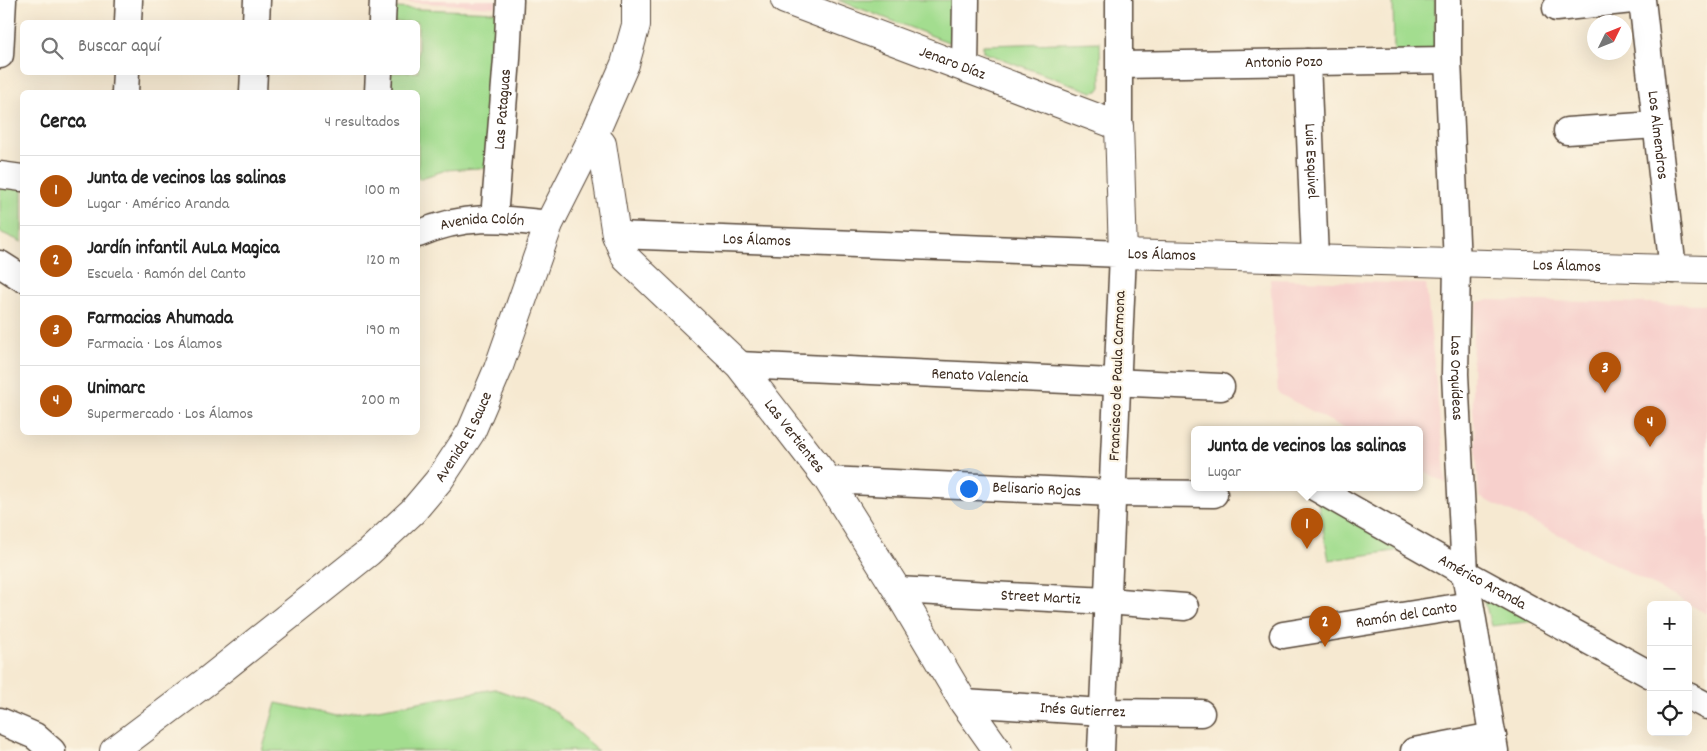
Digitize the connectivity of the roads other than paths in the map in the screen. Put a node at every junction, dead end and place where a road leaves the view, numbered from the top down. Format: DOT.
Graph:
graph roads {
  1 [pos="3,0"];
  2 [pos="129,0"];
  3 [pos="257,0"];
  4 [pos="383,0"];
  5 [pos="510,0"];
  6 [pos="636,0"];
  7 [pos="784,0"];
  8 [pos="966,0"];
  9 [pos="1119,0"];
  10 [pos="1448,0"];
  11 [pos="1632,0"];
  12 [pos="1642,0"];
  13 [pos="816,6"];
  14 [pos="1556,8"];
  15 [pos="128,20"];
  16 [pos="256,20"];
  17 [pos="382,20"];
  18 [pos="0,55"];
  19 [pos="1448,60"];
  20 [pos="1306,62"];
  21 [pos="1120,64"];
  22 [pos="965,68"];
  23 [pos="126,75"];
  24 [pos="254,75"];
  25 [pos="379,75"];
  26 [pos="125,90"];
  27 [pos="253,90"];
  28 [pos="378,90"];
  29 [pos="1656,125"];
  30 [pos="1119,126"];
  31 [pos="1567,131"];
  32 [pos="594,135"];
  33 [pos="0,174"];
  34 [pos="20,178"];
  35 [pos="494,218"];
  36 [pos="549,224"];
  37 [pos="420,233"];
  38 [pos="616,235"];
  39 [pos="1123,254"];
  40 [pos="1315,260"];
  41 [pos="0,264"];
  42 [pos="1457,264"];
  43 [pos="1673,270"];
  44 [pos="1707,270"];
  45 [pos="20,277"];
  46 [pos="739,365"];
  47 [pos="1117,384"];
  48 [pos="1221,387"];
  49 [pos="828,480"];
  50 [pos="1321,491"];
  51 [pos="1113,493"];
  52 [pos="1214,494"];
  53 [pos="1464,573"];
  54 [pos="897,590"];
  55 [pos="1107,601"];
  56 [pos="1470,605"];
  57 [pos="1185,607"];
  58 [pos="1283,635"];
  59 [pos="1647,673"];
  60 [pos="1692,698"];
  61 [pos="964,703"];
  62 [pos="1707,706"];
  63 [pos="1103,712"];
  64 [pos="1201,713"];
  65 [pos="0,721"];
  66 [pos="1495,747"];
  67 [pos="52,751"];
  68 [pos="114,751"];
  69 [pos="998,751"];
  70 [pos="1101,751"];
  71 [pos="1414,751"];
  1 -- 18 [label="street"];
  2 -- 15 [label="street"];
  3 -- 16 [label="street"];
  4 -- 17 [label="street"];
  5 -- 35 [label="street, Las Pataguas"];
  6 -- 32 [label="street, Avenida El Sauce"];
  7 -- 13 [label="street, Jenaro Díaz"];
  8 -- 22 [label="street"];
  9 -- 21 [label="street, Francisco de Paula Carmona"];
  10 -- 19 [label="street, Las Orquídeas"];
  11 -- 14 [label="street"];
  12 -- 29 [label="street, Los Almendros"];
  13 -- 22 [label="street, Jenaro Díaz"];
  19 -- 20 [label="street, Antonio Pozo"];
  19 -- 42 [label="street, Las Orquídeas"];
  20 -- 21 [label="street, Antonio Pozo"];
  20 -- 40 [label="street, Luis Esquivel"];
  21 -- 30 [label="street, Francisco de Paula Carmona"];
  22 -- 30 [label="street, Jenaro Díaz"];
  23 -- 26 [label="street"];
  24 -- 27 [label="street"];
  25 -- 28 [label="street"];
  29 -- 31 [label="street"];
  29 -- 43 [label="street, Los Almendros"];
  30 -- 39 [label="street, Francisco de Paula Carmona"];
  32 -- 36 [label="street, Avenida El Sauce"];
  32 -- 38 [label="street, Las Vertientes"];
  33 -- 34 [label="street"];
  35 -- 36 [label="street, Avenida Colón"];
  35 -- 37 [label="street, Avenida Colón"];
  36 -- 68 [label="street, Avenida El Sauce"];
  38 -- 39 [label="street, Los Álamos"];
  38 -- 46 [label="street, Las Vertientes"];
  39 -- 40 [label="street, Los Álamos"];
  39 -- 47 [label="street, Francisco de Paula Carmona"];
  40 -- 42 [label="street, Los Álamos"];
  41 -- 45 [label="street"];
  42 -- 43 [label="street, Los Álamos"];
  42 -- 53 [label="street, Las Orquídeas"];
  43 -- 44 [label="street, Los Álamos"];
  46 -- 47 [label="street, Renato Valencia"];
  46 -- 49 [label="street, Las Vertientes"];
  47 -- 48 [label="street, Renato Valencia"];
  47 -- 51 [label="street, Francisco de Paula Carmona"];
  49 -- 51 [label="street, Belisario Rojas"];
  49 -- 54 [label="street, Las Vertientes"];
  50 -- 53 [label="street, Américo Aranda"];
  51 -- 52 [label="street, Belisario Rojas"];
  51 -- 55 [label="street, Francisco de Paula Carmona"];
  53 -- 56 [label="street, Las Orquídeas"];
  53 -- 59 [label="street, Américo Aranda"];
  54 -- 55 [label="street, Street Martiz"];
  54 -- 61 [label="street, Las Vertientes"];
  55 -- 57 [label="street, Street Martiz"];
  55 -- 63 [label="street, Francisco de Paula Carmona"];
  56 -- 58 [label="street, Ramón del Canto"];
  56 -- 66 [label="street, Las Orquídeas"];
  60 -- 62 [label="street"];
  61 -- 63 [label="street, Inés Gutierrez"];
  61 -- 69 [label="street, Las Vertientes"];
  63 -- 64 [label="street, Inés Gutierrez"];
  63 -- 70 [label="street, Francisco de Paula Carmona"];
  65 -- 67 [label="street"];
  66 -- 71 [label="street"];
}
